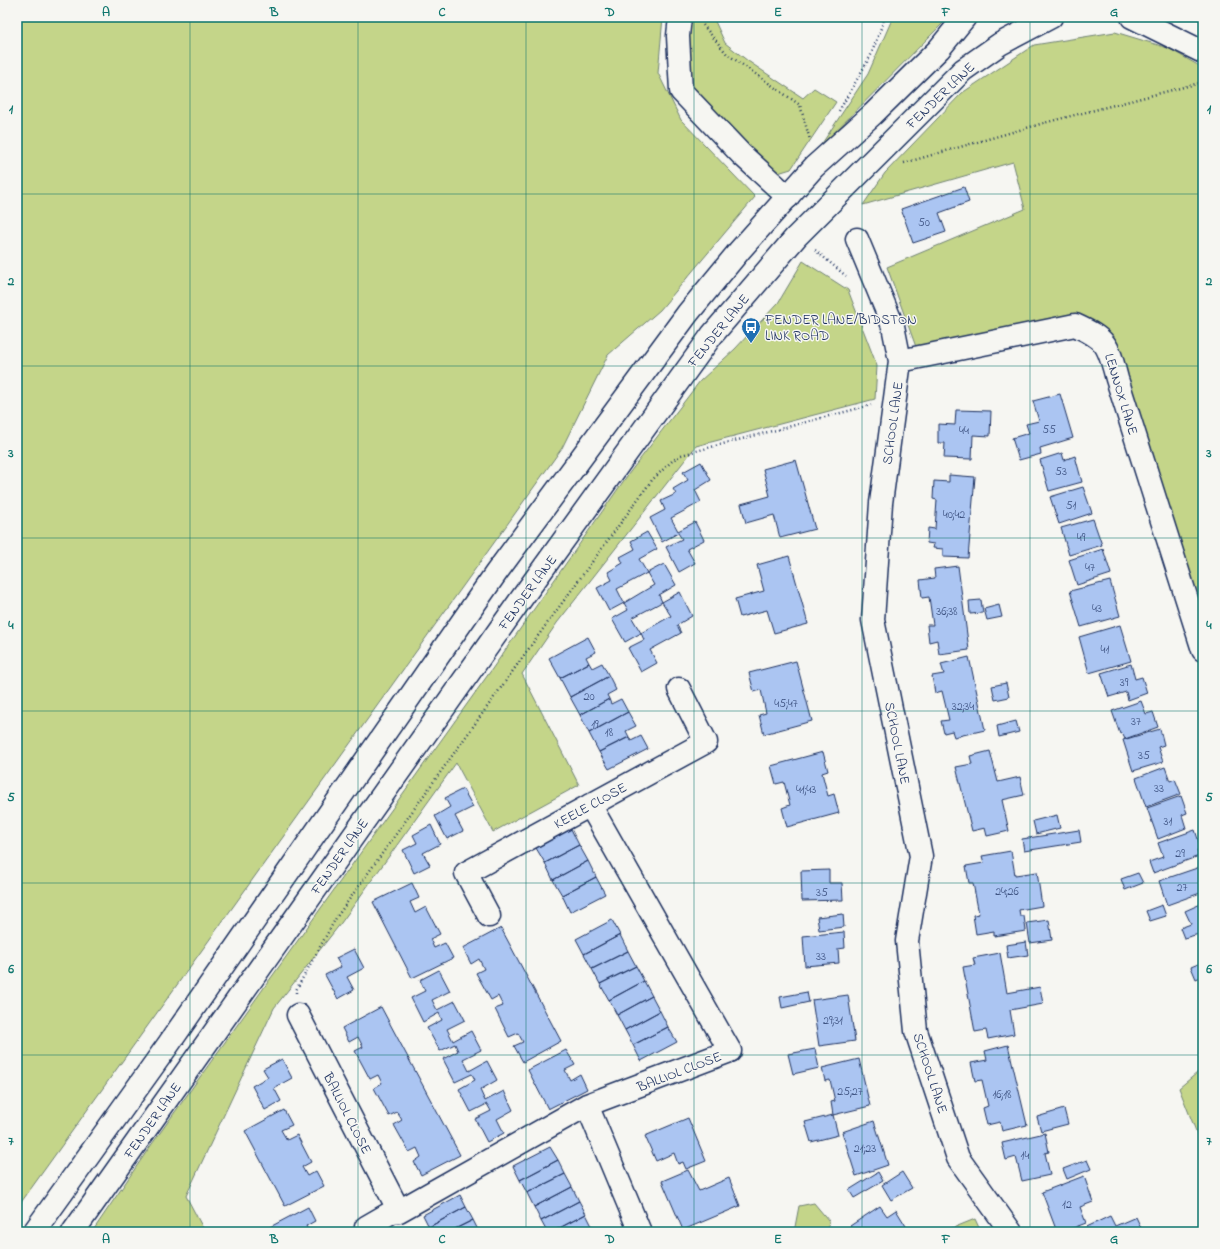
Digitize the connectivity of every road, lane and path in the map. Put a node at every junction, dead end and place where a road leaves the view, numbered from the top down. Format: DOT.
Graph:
graph roads {
  1 [pos="680,17"];
  2 [pos="885,17"];
  3 [pos="965,17"];
  4 [pos="1051,17"];
  5 [pos="1132,17"];
  6 [pos="701,22"];
  7 [pos="1203,52"];
  8 [pos="1203,82"];
  9 [pos="839,112"];
  10 [pos="810,141"];
  11 [pos="902,164"];
  12 [pos="788,197"];
  13 [pos="857,240"];
  14 [pos="900,361"];
  15 [pos="895,399"];
  16 [pos="1203,650"];
  17 [pos="679,689"];
  18 [pos="590,805"];
  19 [pos="488,916"];
  20 [pos="298,1015"];
  21 [pos="587,1105"];
  22 [pos="398,1211"];
  23 [pos="1005,1230"];
  24 [pos="34,1232"];
  25 [pos="73,1232"];
  26 [pos="368,1232"];
  27 [pos="640,1232"];
  1 -- 12 [label="street"];
  2 -- 9 [label="path"];
  3 -- 12 [label="street"];
  4 -- 25 [label="street, FENDER LANE"];
  5 -- 7 [label="street"];
  6 -- 10 [label="path"];
  8 -- 11 [label="path"];
  12 -- 24 [label="street"];
  13 -- 14 [label="street, SCHOOL LANE"];
  14 -- 15 [label="street, SCHOOL LANE"];
  14 -- 16 [label="street, LENNOX LANE"];
  15 -- 20 [label="path"];
  15 -- 23 [label="street, SCHOOL LANE"];
  17 -- 18 [label="street, KEELE CLOSE"];
  18 -- 19 [label="street, KEELE CLOSE"];
  18 -- 21 [label="street, BALLIOL CLOSE"];
  20 -- 22 [label="street, BALLIOL CLOSE"];
  21 -- 22 [label="street, BALLIOL CLOSE"];
  21 -- 27 [label="street"];
  22 -- 26 [label="street, BALLIOL CLOSE"];
}
